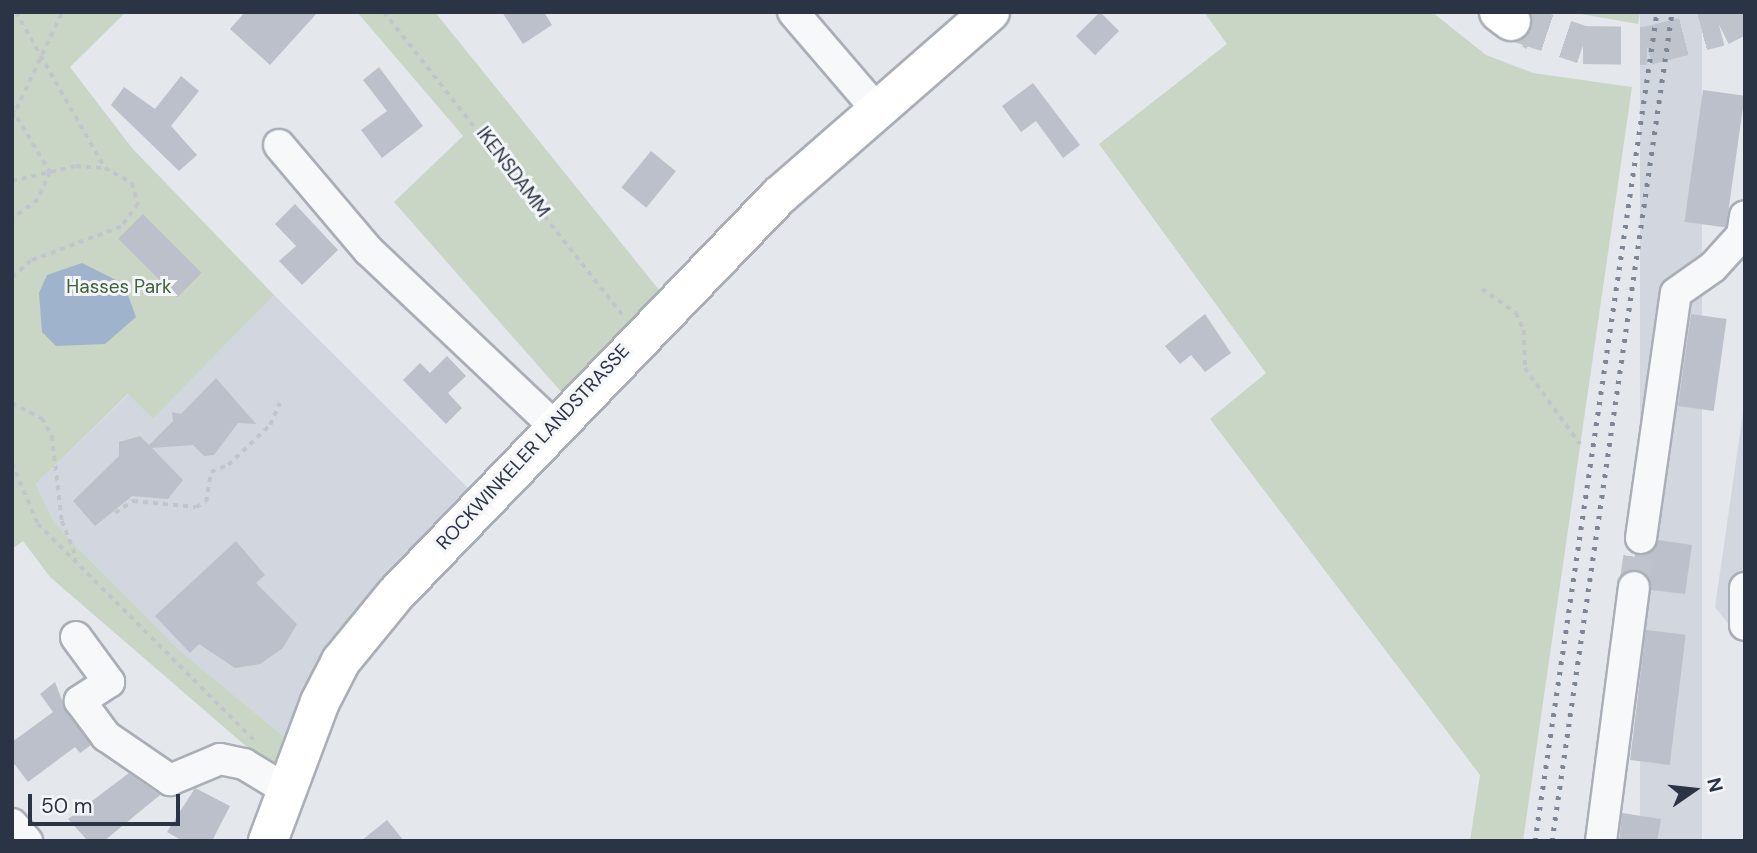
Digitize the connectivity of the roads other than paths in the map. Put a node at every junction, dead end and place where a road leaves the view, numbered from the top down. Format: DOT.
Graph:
graph roads {
  1 [pos="793,12"];
  2 [pos="990,12"];
  3 [pos="876,110"];
  4 [pos="279,145"];
  5 [pos="1745,216"];
  6 [pos="553,425"];
  7 [pos="1641,538"];
  8 [pos="1634,587"];
  9 [pos="1745,588"];
  10 [pos="1745,625"];
  11 [pos="76,637"];
  12 [pos="291,781"];
  13 [pos="12,824"];
  14 [pos="27,841"];
  15 [pos="268,841"];
  16 [pos="1601,841"];
  1 -- 3 [label="street"];
  2 -- 3 [label="main road, ROCKWINKELER LANDSTRASSE"];
  3 -- 6 [label="main road, ROCKWINKELER LANDSTRASSE"];
  4 -- 6 [label="street"];
  5 -- 7 [label="street"];
  6 -- 12 [label="main road, ROCKWINKELER LANDSTRASSE"];
  8 -- 16 [label="street"];
  9 -- 10 [label="street"];
  11 -- 12 [label="street"];
  12 -- 15 [label="main road, ROCKWINKELER LANDSTRASSE"];
  13 -- 14 [label="street"];
}
